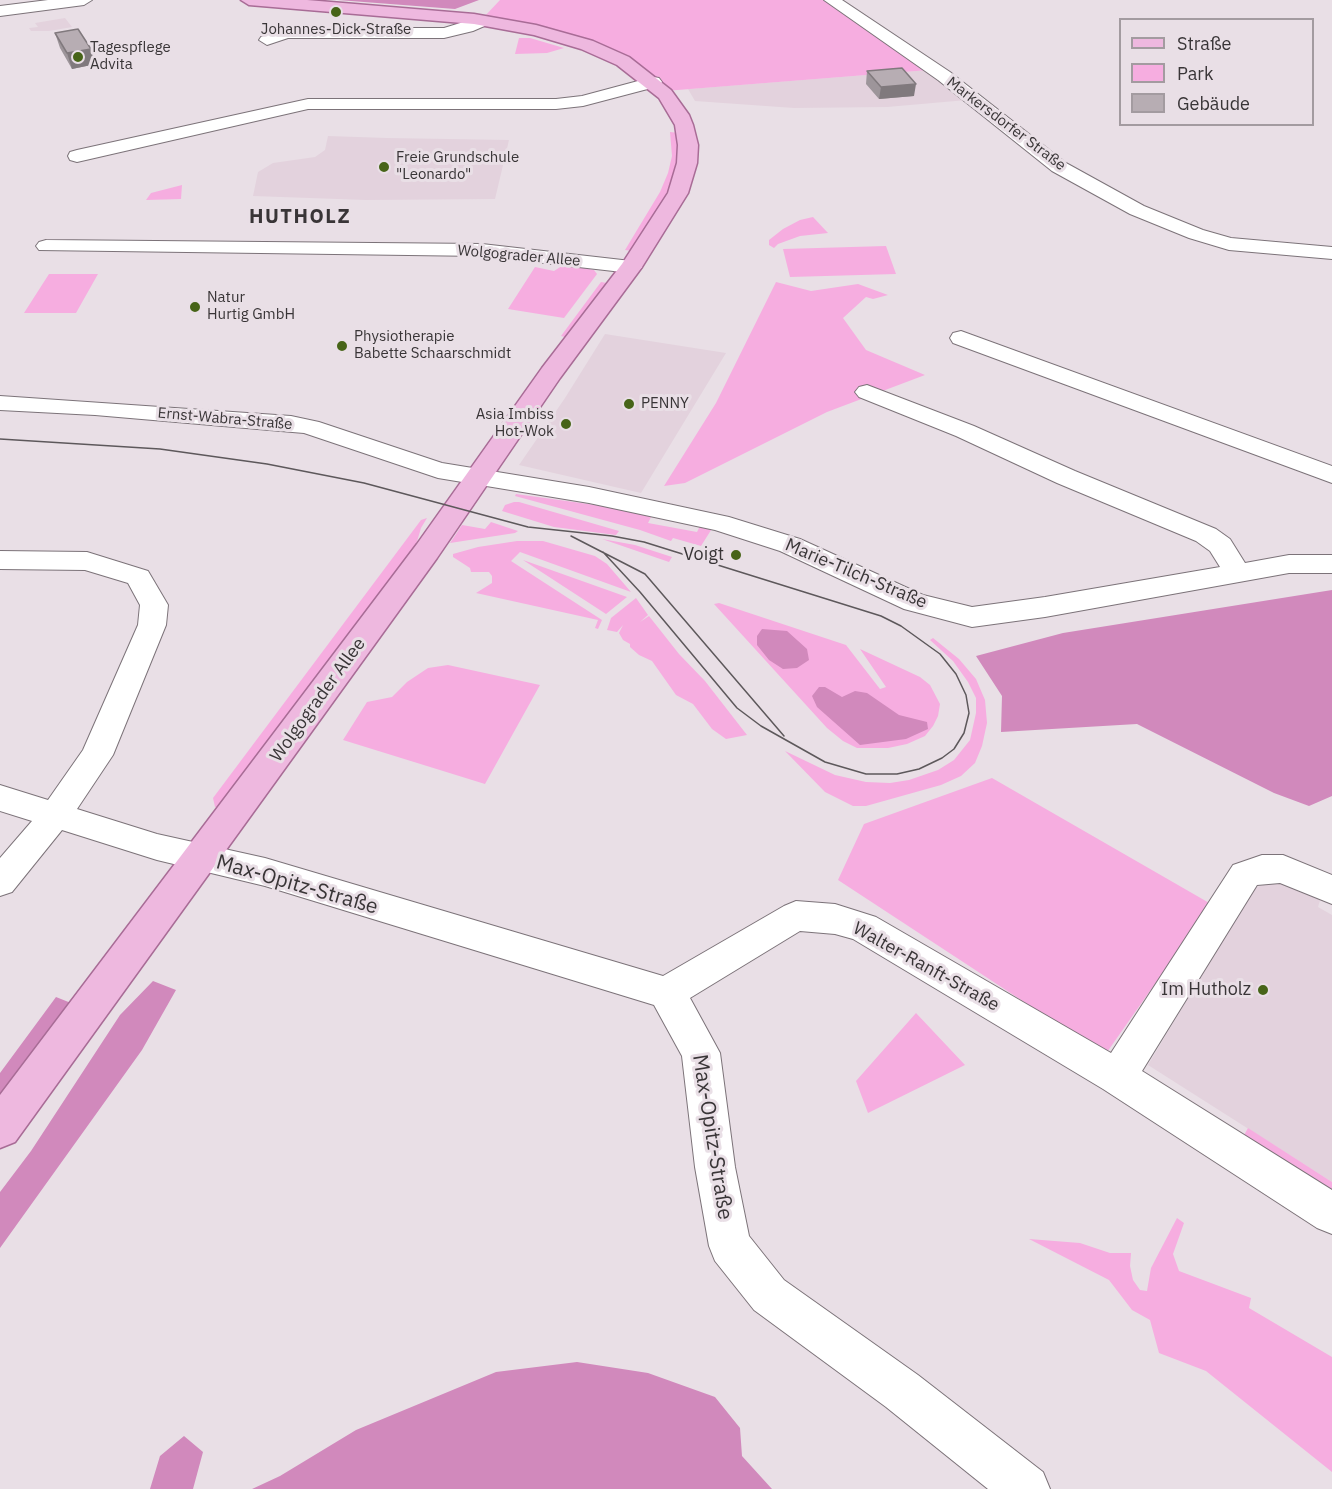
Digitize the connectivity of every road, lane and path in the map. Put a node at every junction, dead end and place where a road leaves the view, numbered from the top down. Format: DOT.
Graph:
graph roads {
  1 [pos="84,0"];
  2 [pos="249,0"];
  3 [pos="832,0"];
  4 [pos="0,11"];
  5 [pos="481,16"];
  6 [pos="267,40"];
  7 [pos="652,82"];
  8 [pos="77,156"];
  9 [pos="46,246"];
  10 [pos="1332,253"];
  11 [pos="631,267"];
  12 [pos="961,338"];
  13 [pos="867,392"];
  14 [pos="0,403"];
  15 [pos="1332,475"];
  16 [pos="478,477"];
  17 [pos="0,560"];
  18 [pos="1332,564"];
  19 [pos="1236,572"];
  20 [pos="0,798"];
  21 [pos="55,816"];
  22 [pos="201,859"];
  23 [pos="0,882"];
  24 [pos="1332,890"];
  25 [pos="667,993"];
  26 [pos="1117,1077"];
  27 [pos="0,1128"];
  28 [pos="1332,1214"];
  29 [pos="1026,1489"];
  1 -- 4 [label="street"];
  2 -- 5 [label="main road, Wolgograder Allee"];
  3 -- 10 [label="street, Markersdorfer Straße"];
  5 -- 6 [label="street, Wolgograder Allee"];
  5 -- 7 [label="main road, Wolgograder Allee"];
  7 -- 8 [label="street"];
  7 -- 11 [label="main road, Wolgograder Allee"];
  9 -- 11 [label="street, Wolgograder Allee"];
  11 -- 16 [label="main road, Wolgograder Allee"];
  12 -- 15 [label="street"];
  13 -- 19 [label="street"];
  14 -- 16 [label="street, Ernst-Wabra-Straße"];
  16 -- 19 [label="street, Marie-Tilch-Straße"];
  16 -- 22 [label="main road, Wolgograder Allee"];
  17 -- 21 [label="street"];
  18 -- 19 [label="street, Marie-Tilch-Straße"];
  20 -- 21 [label="street, Max-Opitz-Straße"];
  21 -- 22 [label="street, Max-Opitz-Straße"];
  21 -- 23 [label="street"];
  22 -- 25 [label="street, Max-Opitz-Straße"];
  22 -- 27 [label="main road, Wolgograder Allee"];
  24 -- 26 [label="street"];
  25 -- 26 [label="street, Walter-Ranft-Straße"];
  25 -- 29 [label="street, Max-Opitz-Straße"];
  26 -- 28 [label="street, Walter-Ranft-Straße"];
}
